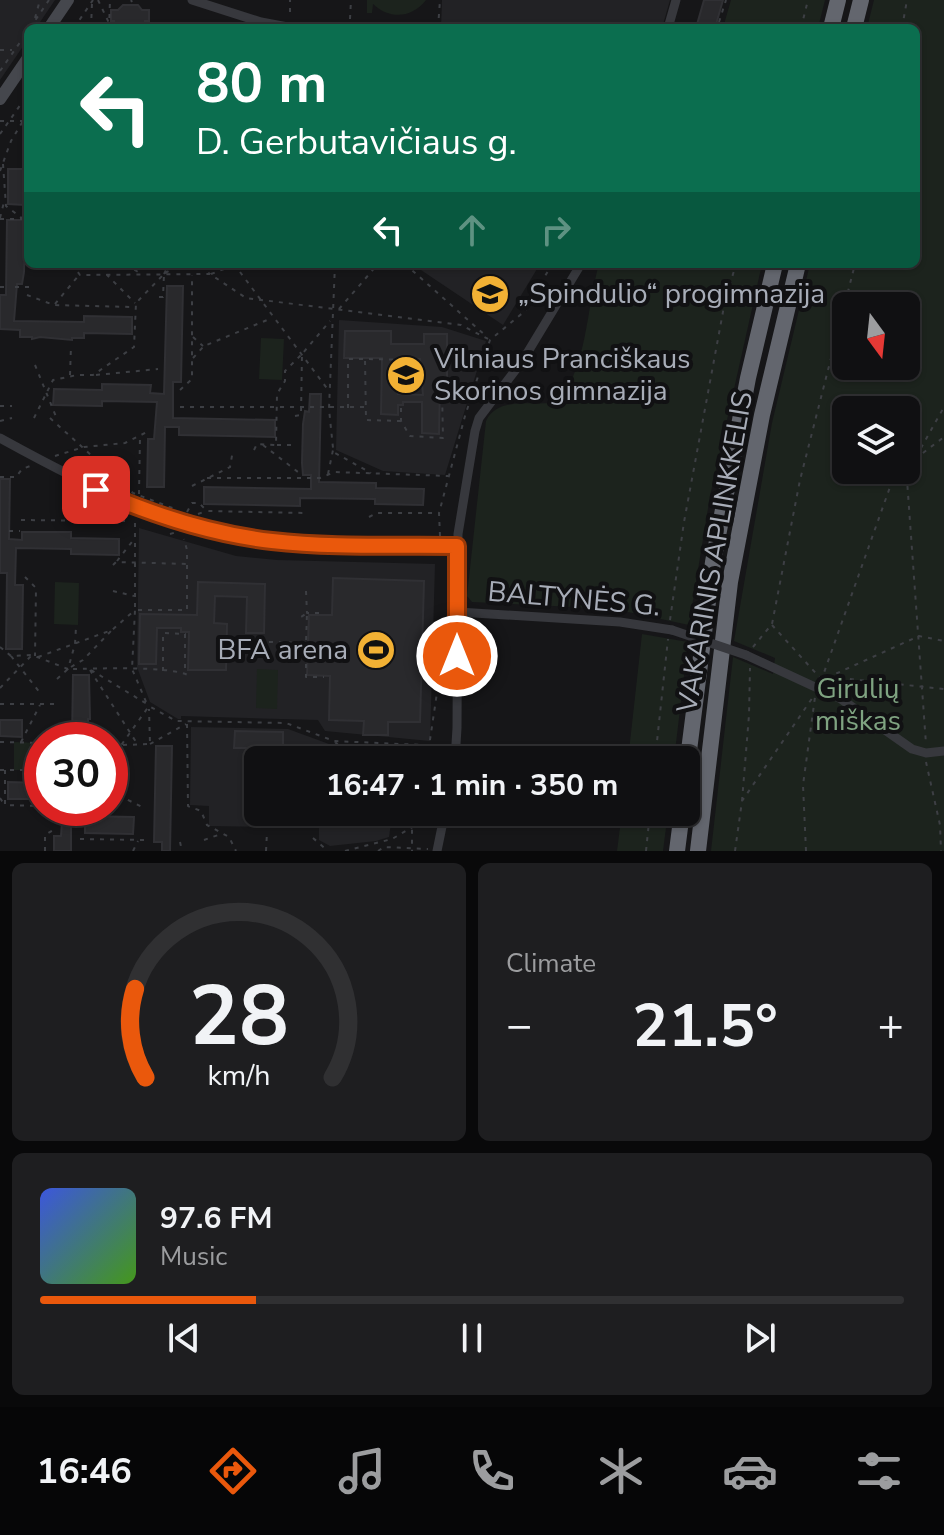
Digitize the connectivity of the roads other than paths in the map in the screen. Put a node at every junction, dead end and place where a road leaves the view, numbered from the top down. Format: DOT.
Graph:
graph roads {
  1 [pos="68,0"];
  2 [pos="192,0"];
  3 [pos="676,0"];
  4 [pos="838,0"];
  5 [pos="861,0"];
  6 [pos="52,24"];
  7 [pos="272,24"];
  8 [pos="669,24"];
  9 [pos="832,24"];
  10 [pos="855,24"];
  11 [pos="24,64"];
  12 [pos="0,99"];
  13 [pos="579,268"];
  14 [pos="774,268"];
  15 [pos="797,268"];
  16 [pos="0,438"];
  17 [pos="457,546"];
  18 [pos="458,612"];
  19 [pos="457,746"];
  20 [pos="690,746"];
  21 [pos="944,751"];
  22 [pos="441,826"];
  23 [pos="680,826"];
  24 [pos="433,850"];
  25 [pos="677,851"];
  26 [pos="698,851"];
  1 -- 6 [label="main road"];
  2 -- 7 [label="street"];
  3 -- 8 [label="street"];
  4 -- 9 [label="highway"];
  5 -- 10 [label="highway"];
  11 -- 12 [label="main road"];
  13 -- 17 [label="street"];
  14 -- 20 [label="highway, VAKARINIS APLINKKELIS"];
  15 -- 26 [label="highway, VAKARINIS APLINKKELIS"];
  16 -- 17 [label="street"];
  17 -- 18 [label="street"];
  18 -- 19 [label="street"];
  18 -- 21 [label="street, BALTYNĖS G., bridge"];
  22 -- 24 [label="street"];
  23 -- 25 [label="highway"];
}
